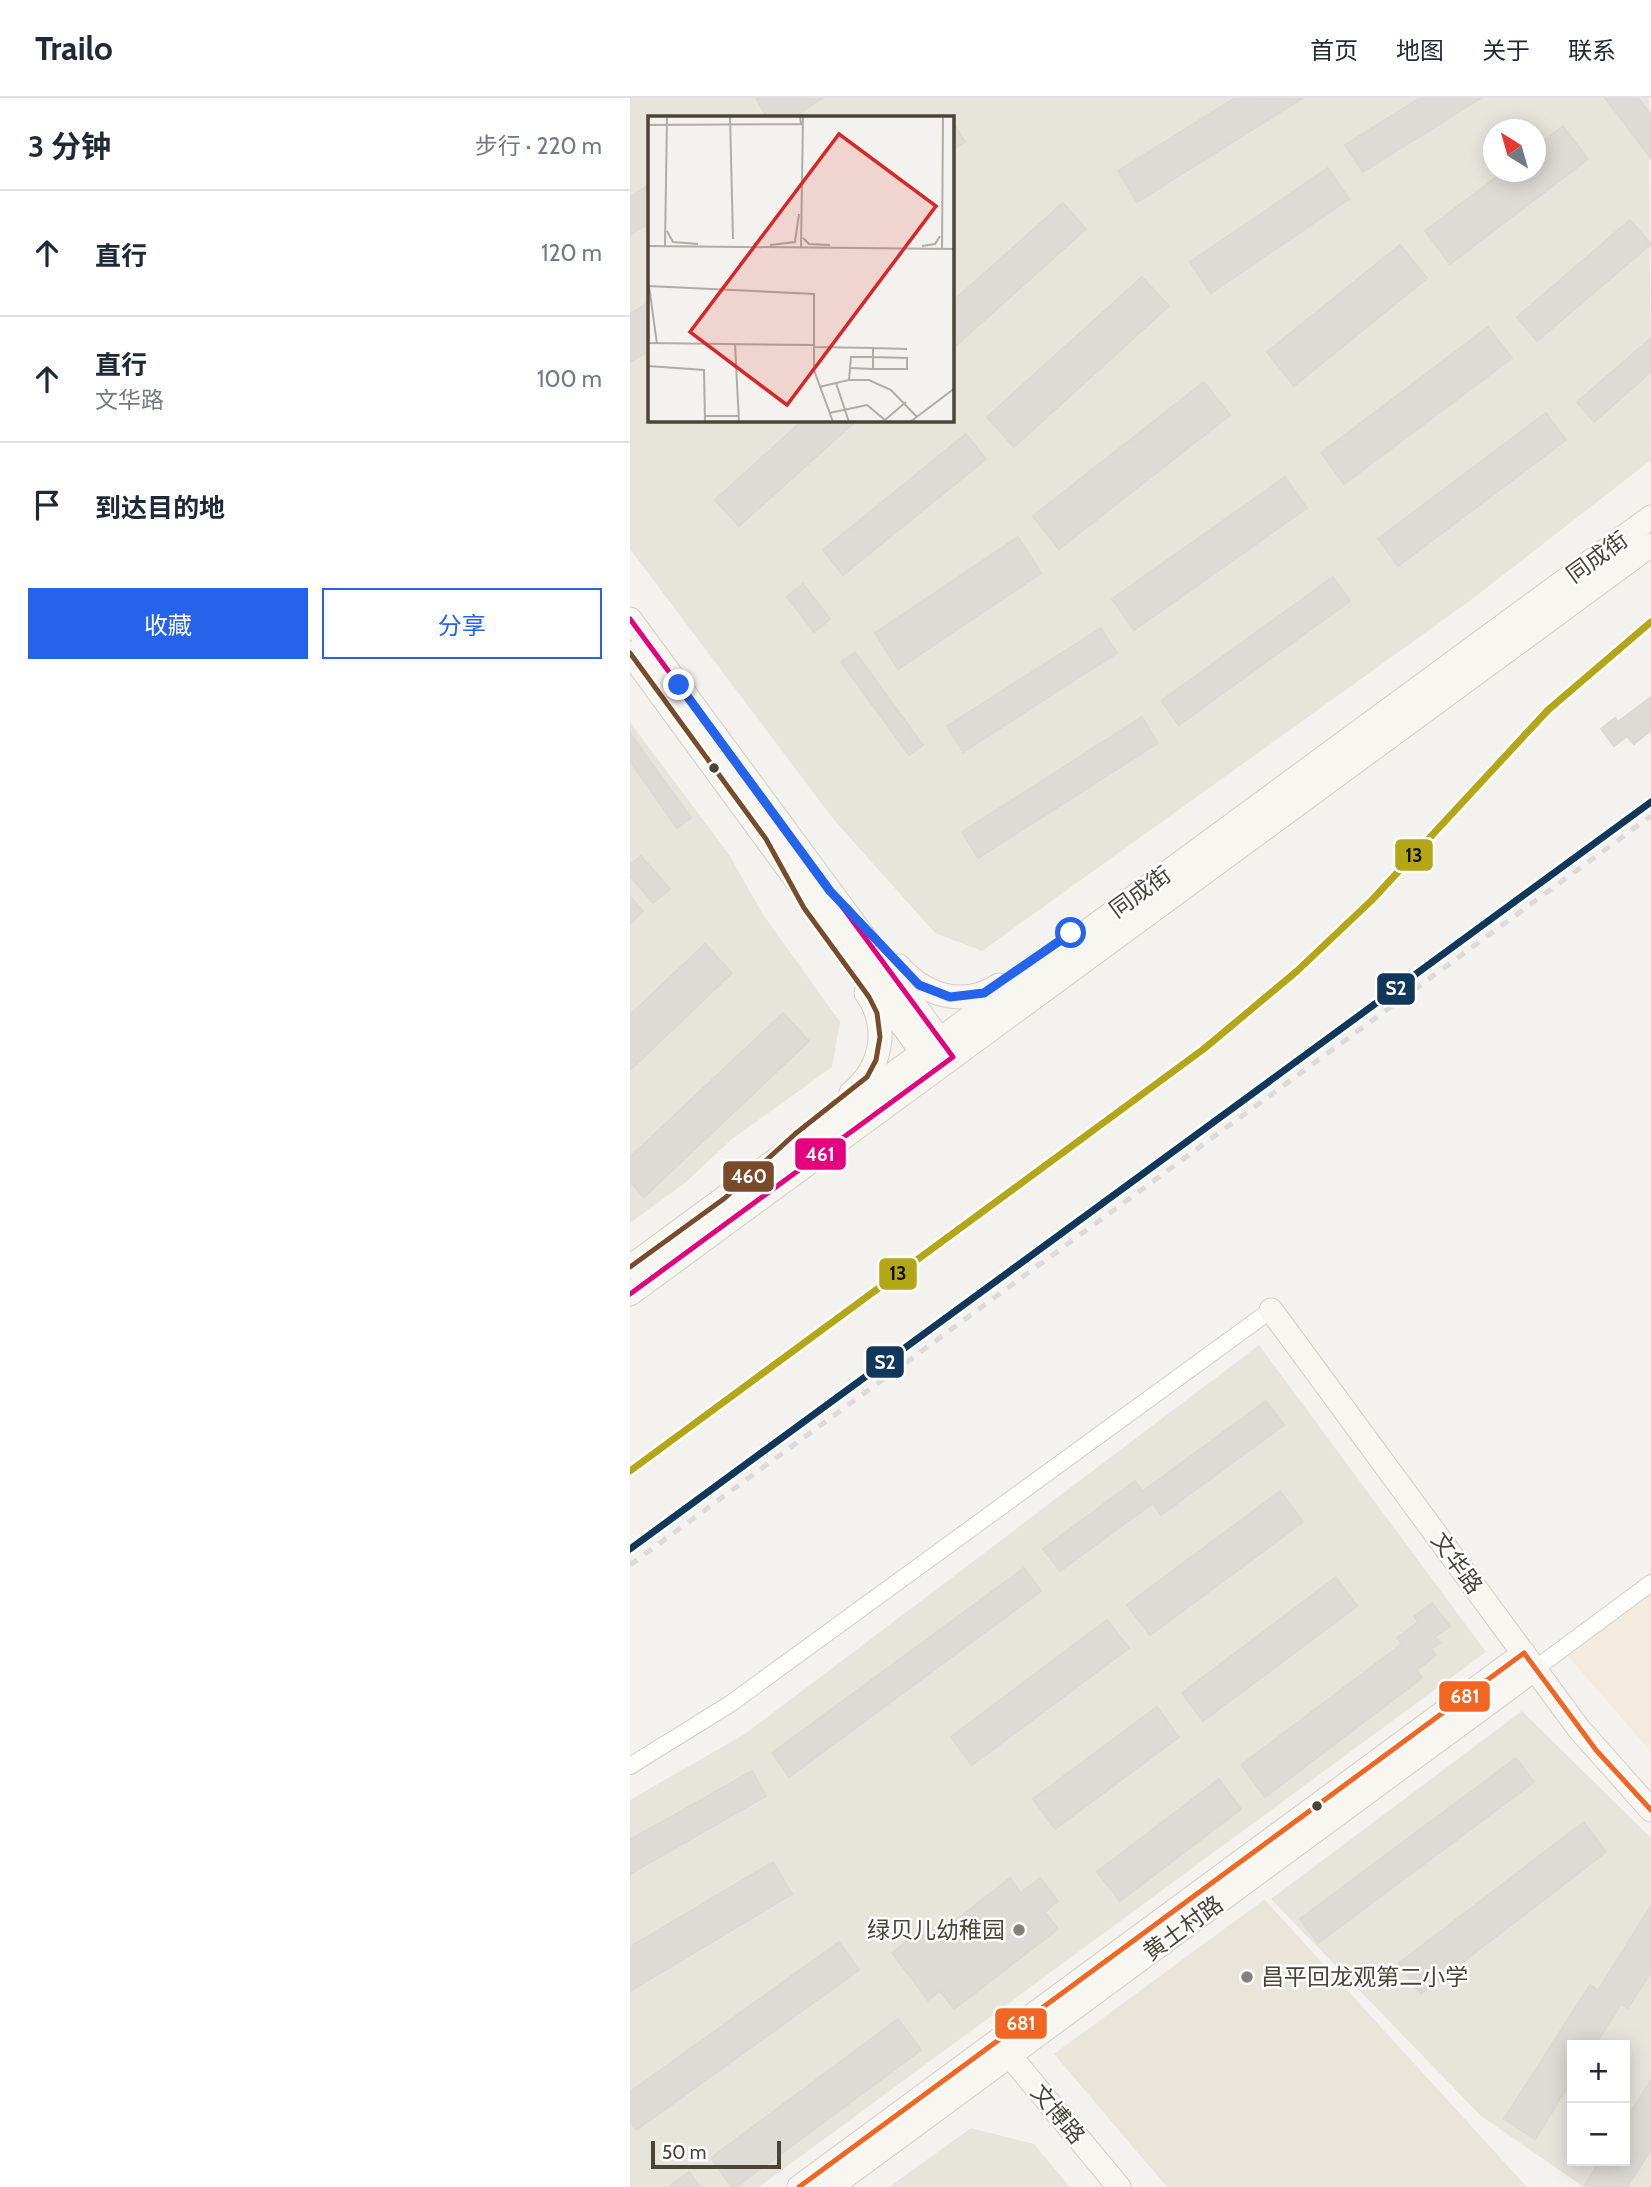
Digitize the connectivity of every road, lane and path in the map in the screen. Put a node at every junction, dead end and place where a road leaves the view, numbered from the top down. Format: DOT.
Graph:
graph roads {
  1 [pos="1651,517"];
  2 [pos="1651,545"];
  3 [pos="630,619"];
  4 [pos="630,653"];
  5 [pos="766,839"];
  6 [pos="830,891"];
  7 [pos="1142,891"];
  8 [pos="938,1055"];
  9 [pos="725,1198"];
  10 [pos="630,1267"];
  11 [pos="630,1294"];
  12 [pos="1271,1310"];
  13 [pos="1651,1583"];
  14 [pos="1529,1661"];
  15 [pos="630,1766"];
  16 [pos="1651,1810"];
  17 [pos="1003,2048"];
  18 [pos="799,2187"];
  19 [pos="831,2187"];
  20 [pos="1119,2187"];
  1 -- 7 [label="main road, 同成街"];
  2 -- 8 [label="main road, 同成街"];
  3 -- 6 [label="main road"];
  4 -- 5 [label="main road"];
  5 -- 8 [label="main road"];
  5 -- 9 [label="main road"];
  6 -- 7 [label="main road"];
  6 -- 8 [label="main road"];
  7 -- 8 [label="main road, 同成街"];
  8 -- 9 [label="main road, 同成街"];
  8 -- 11 [label="main road, 同成街"];
  9 -- 10 [label="main road, 同成街"];
  12 -- 14 [label="main road, 文华路"];
  12 -- 15 [label="street"];
  13 -- 14 [label="street"];
  14 -- 16 [label="main road, 文华路"];
  14 -- 17 [label="main road, 黄土村路"];
  17 -- 18 [label="main road, 黄土村路"];
  17 -- 19 [label="main road, 黄土村路"];
  17 -- 20 [label="main road, 文博路"];
}
